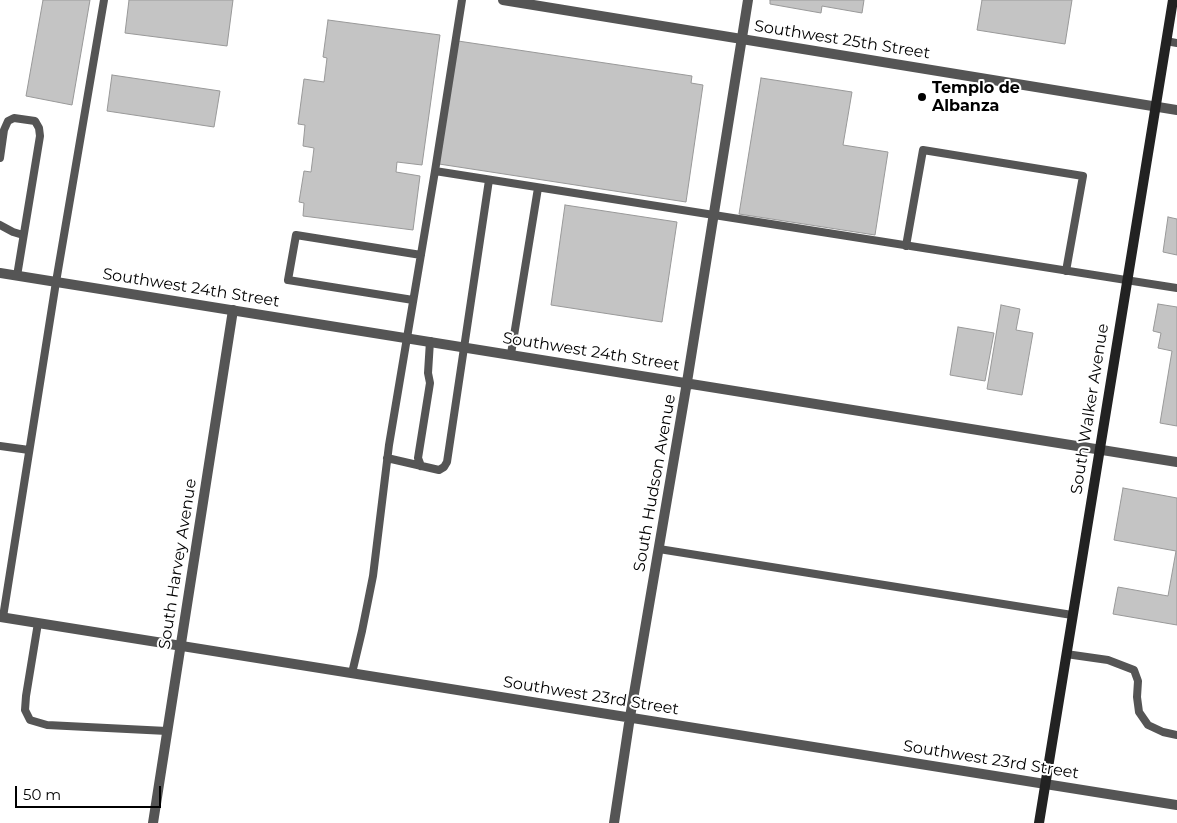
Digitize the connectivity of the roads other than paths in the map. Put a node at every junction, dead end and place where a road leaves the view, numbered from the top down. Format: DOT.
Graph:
graph roads {
  1 [pos="104,0"];
  2 [pos="462,0"];
  3 [pos="502,0"];
  4 [pos="748,0"];
  5 [pos="1172,0"];
  6 [pos="742,38"];
  7 [pos="1166,41"];
  8 [pos="1177,43"];
  9 [pos="1156,106"];
  10 [pos="1177,110"];
  11 [pos="0,158"];
  12 [pos="436,171"];
  13 [pos="488,180"];
  14 [pos="538,188"];
  15 [pos="713,216"];
  16 [pos="0,225"];
  17 [pos="23,234"];
  18 [pos="906,246"];
  19 [pos="421,255"];
  20 [pos="1066,271"];
  21 [pos="0,273"];
  22 [pos="17,276"];
  23 [pos="1126,280"];
  24 [pos="56,282"];
  25 [pos="1177,288"];
  26 [pos="413,300"];
  27 [pos="233,310"];
  28 [pos="406,338"];
  29 [pos="430,341"];
  30 [pos="464,347"];
  31 [pos="511,354"];
  32 [pos="687,382"];
  33 [pos="0,446"];
  34 [pos="1099,449"];
  35 [pos="29,450"];
  36 [pos="387,458"];
  37 [pos="1177,462"];
  38 [pos="421,466"];
  39 [pos="659,548"];
  40 [pos="1072,615"];
  41 [pos="1,617"];
  42 [pos="38,623"];
  43 [pos="181,646"];
  44 [pos="1066,654"];
  45 [pos="352,673"];
  46 [pos="630,717"];
  47 [pos="167,731"];
  48 [pos="1177,736"];
  49 [pos="1045,784"];
  50 [pos="1177,806"];
  51 [pos="152,823"];
  52 [pos="614,823"];
  53 [pos="1039,823"];
  1 -- 24 [label="lane"];
  2 -- 12 [label="lane"];
  3 -- 6 [label="street, Southwest 25th Street"];
  4 -- 6 [label="street, South Hudson Avenue"];
  5 -- 7 [label="main road, South Walker Avenue"];
  6 -- 9 [label="street, Southwest 25th Street"];
  6 -- 15 [label="street, South Hudson Avenue"];
  7 -- 8 [label="lane"];
  7 -- 9 [label="main road, South Walker Avenue"];
  9 -- 10 [label="street, Southwest 25th Street"];
  9 -- 23 [label="main road, South Walker Avenue"];
  11 -- 17 [label="lane"];
  12 -- 13 [label="lane"];
  12 -- 19 [label="lane"];
  13 -- 14 [label="lane"];
  13 -- 30 [label="lane"];
  14 -- 15 [label="lane"];
  14 -- 31 [label="lane"];
  15 -- 18 [label="lane"];
  15 -- 32 [label="street, South Hudson Avenue"];
  16 -- 17 [label="lane"];
  17 -- 22 [label="lane"];
  18 -- 20 [label="lane"];
  18 -- 20 [label="lane"];
  19 -- 26 [label="lane"];
  19 -- 26 [label="lane"];
  20 -- 23 [label="lane"];
  21 -- 22 [label="street, Southwest 24th Street"];
  22 -- 24 [label="street, Southwest 24th Street"];
  23 -- 25 [label="lane"];
  23 -- 34 [label="main road, South Walker Avenue"];
  24 -- 27 [label="street, Southwest 24th Street"];
  24 -- 35 [label="lane"];
  26 -- 28 [label="lane"];
  27 -- 28 [label="street, Southwest 24th Street"];
  27 -- 43 [label="street, South Harvey Avenue"];
  28 -- 29 [label="street, Southwest 24th Street"];
  28 -- 36 [label="lane"];
  29 -- 30 [label="street, Southwest 24th Street"];
  29 -- 38 [label="lane"];
  30 -- 31 [label="street, Southwest 24th Street"];
  30 -- 38 [label="lane"];
  31 -- 32 [label="street, Southwest 24th Street"];
  32 -- 34 [label="street, Southwest 24th Street"];
  32 -- 39 [label="street, South Hudson Avenue"];
  33 -- 35 [label="lane"];
  34 -- 37 [label="street, Southwest 24th Street"];
  34 -- 40 [label="main road, South Walker Avenue"];
  35 -- 41 [label="lane"];
  36 -- 38 [label="lane"];
  36 -- 45 [label="lane"];
  39 -- 40 [label="lane"];
  39 -- 46 [label="street, South Hudson Avenue"];
  40 -- 44 [label="main road, South Walker Avenue"];
  41 -- 42 [label="street, Southwest 23rd Street"];
  42 -- 43 [label="street, Southwest 23rd Street"];
  42 -- 47 [label="lane"];
  43 -- 45 [label="street, Southwest 23rd Street"];
  43 -- 47 [label="street, South Harvey Avenue"];
  44 -- 48 [label="lane"];
  44 -- 49 [label="main road, South Walker Avenue"];
  45 -- 46 [label="street, Southwest 23rd Street"];
  46 -- 49 [label="street, Southwest 23rd Street"];
  46 -- 52 [label="street, South Hudson Avenue"];
  47 -- 51 [label="street, South Harvey Avenue"];
  49 -- 50 [label="street, Southwest 23rd Street"];
  49 -- 53 [label="main road, South Walker Avenue"];
}
